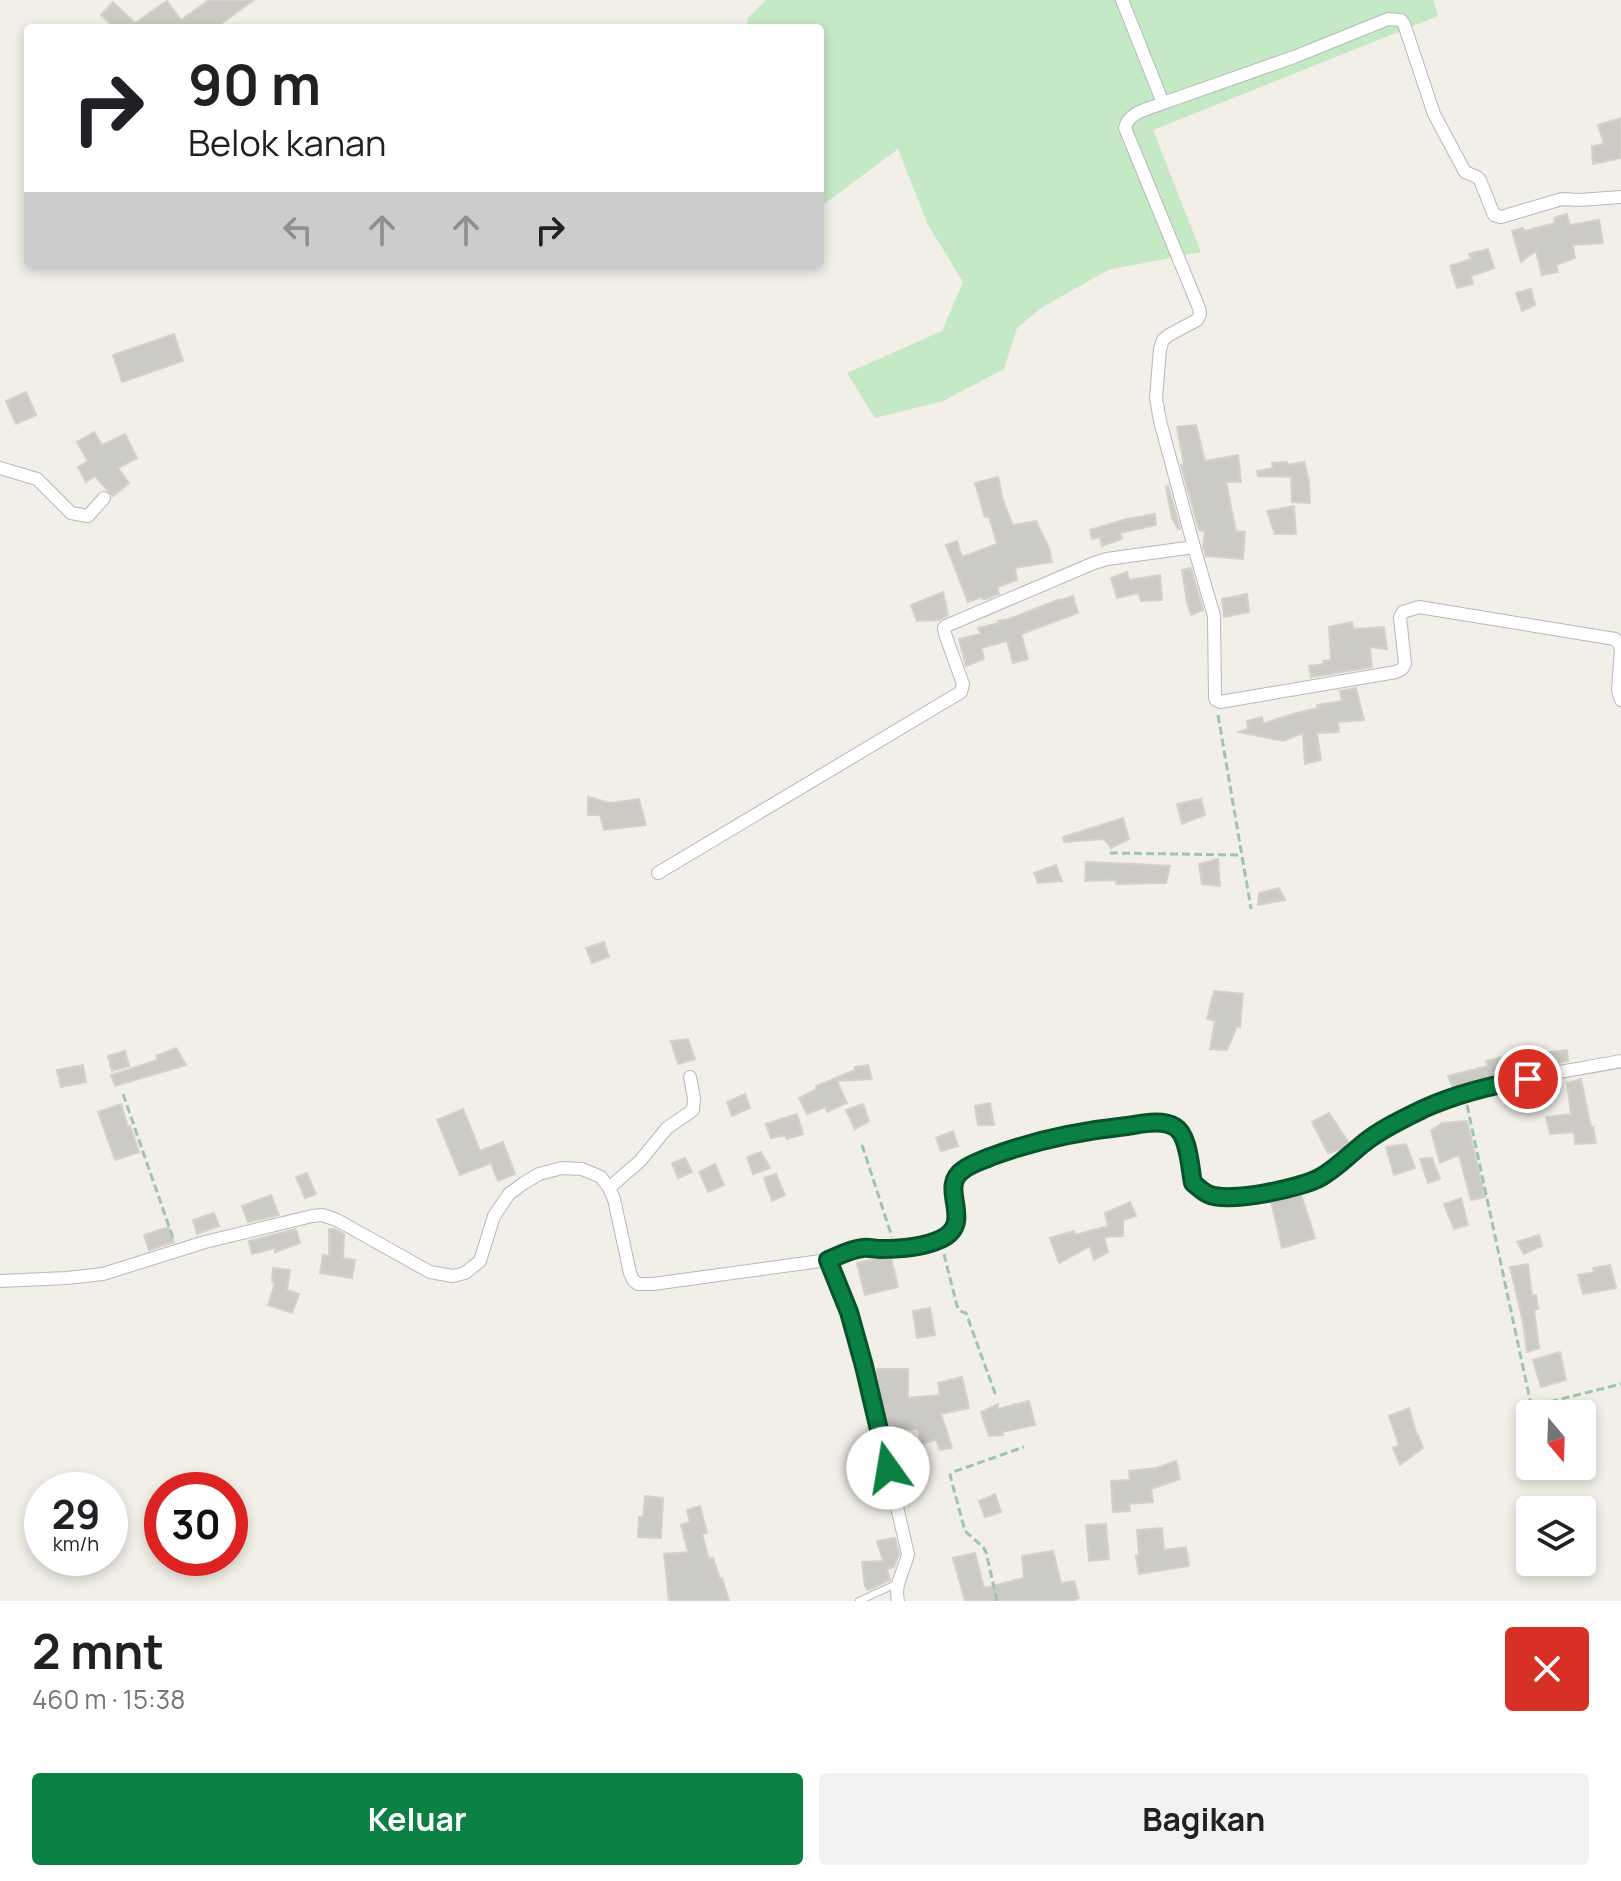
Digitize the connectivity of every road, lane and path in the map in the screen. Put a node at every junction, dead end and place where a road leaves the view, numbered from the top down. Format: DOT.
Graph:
graph roads {
  1 [pos="1122,0"];
  2 [pos="1163,103"];
  3 [pos="1621,197"];
  4 [pos="0,468"];
  5 [pos="104,498"];
  6 [pos="1194,547"];
  7 [pos="1216,700"];
  8 [pos="1621,700"];
  9 [pos="1110,853"];
  10 [pos="1241,855"];
  11 [pos="658,873"];
  12 [pos="1251,909"];
  13 [pos="1621,1061"];
  14 [pos="690,1077"];
  15 [pos="123,1094"];
  16 [pos="1465,1094"];
  17 [pos="862,1145"];
  18 [pos="609,1188"];
  19 [pos="941,1238"];
  20 [pos="896,1248"];
  21 [pos="177,1251"];
  22 [pos="828,1260"];
  23 [pos="0,1281"];
  24 [pos="1621,1384"];
  25 [pos="996,1396"];
  26 [pos="1024,1447"];
  27 [pos="896,1584"];
  28 [pos="859,1601"];
  29 [pos="898,1601"];
  30 [pos="997,1601"];
  1 -- 2 [label="street"];
  2 -- 3 [label="street"];
  2 -- 6 [label="street"];
  4 -- 5 [label="street"];
  6 -- 7 [label="street"];
  6 -- 11 [label="street"];
  7 -- 8 [label="street"];
  7 -- 10 [label="path"];
  9 -- 10 [label="path"];
  10 -- 12 [label="path"];
  13 -- 16 [label="street"];
  14 -- 18 [label="street"];
  15 -- 21 [label="path"];
  16 -- 19 [label="street"];
  16 -- 24 [label="path"];
  17 -- 20 [label="path"];
  18 -- 21 [label="street"];
  18 -- 22 [label="street"];
  19 -- 20 [label="street"];
  19 -- 25 [label="path"];
  20 -- 22 [label="street"];
  21 -- 23 [label="street"];
  22 -- 27 [label="street"];
  26 -- 30 [label="path"];
  27 -- 28 [label="lane"];
  27 -- 29 [label="street"];
}
